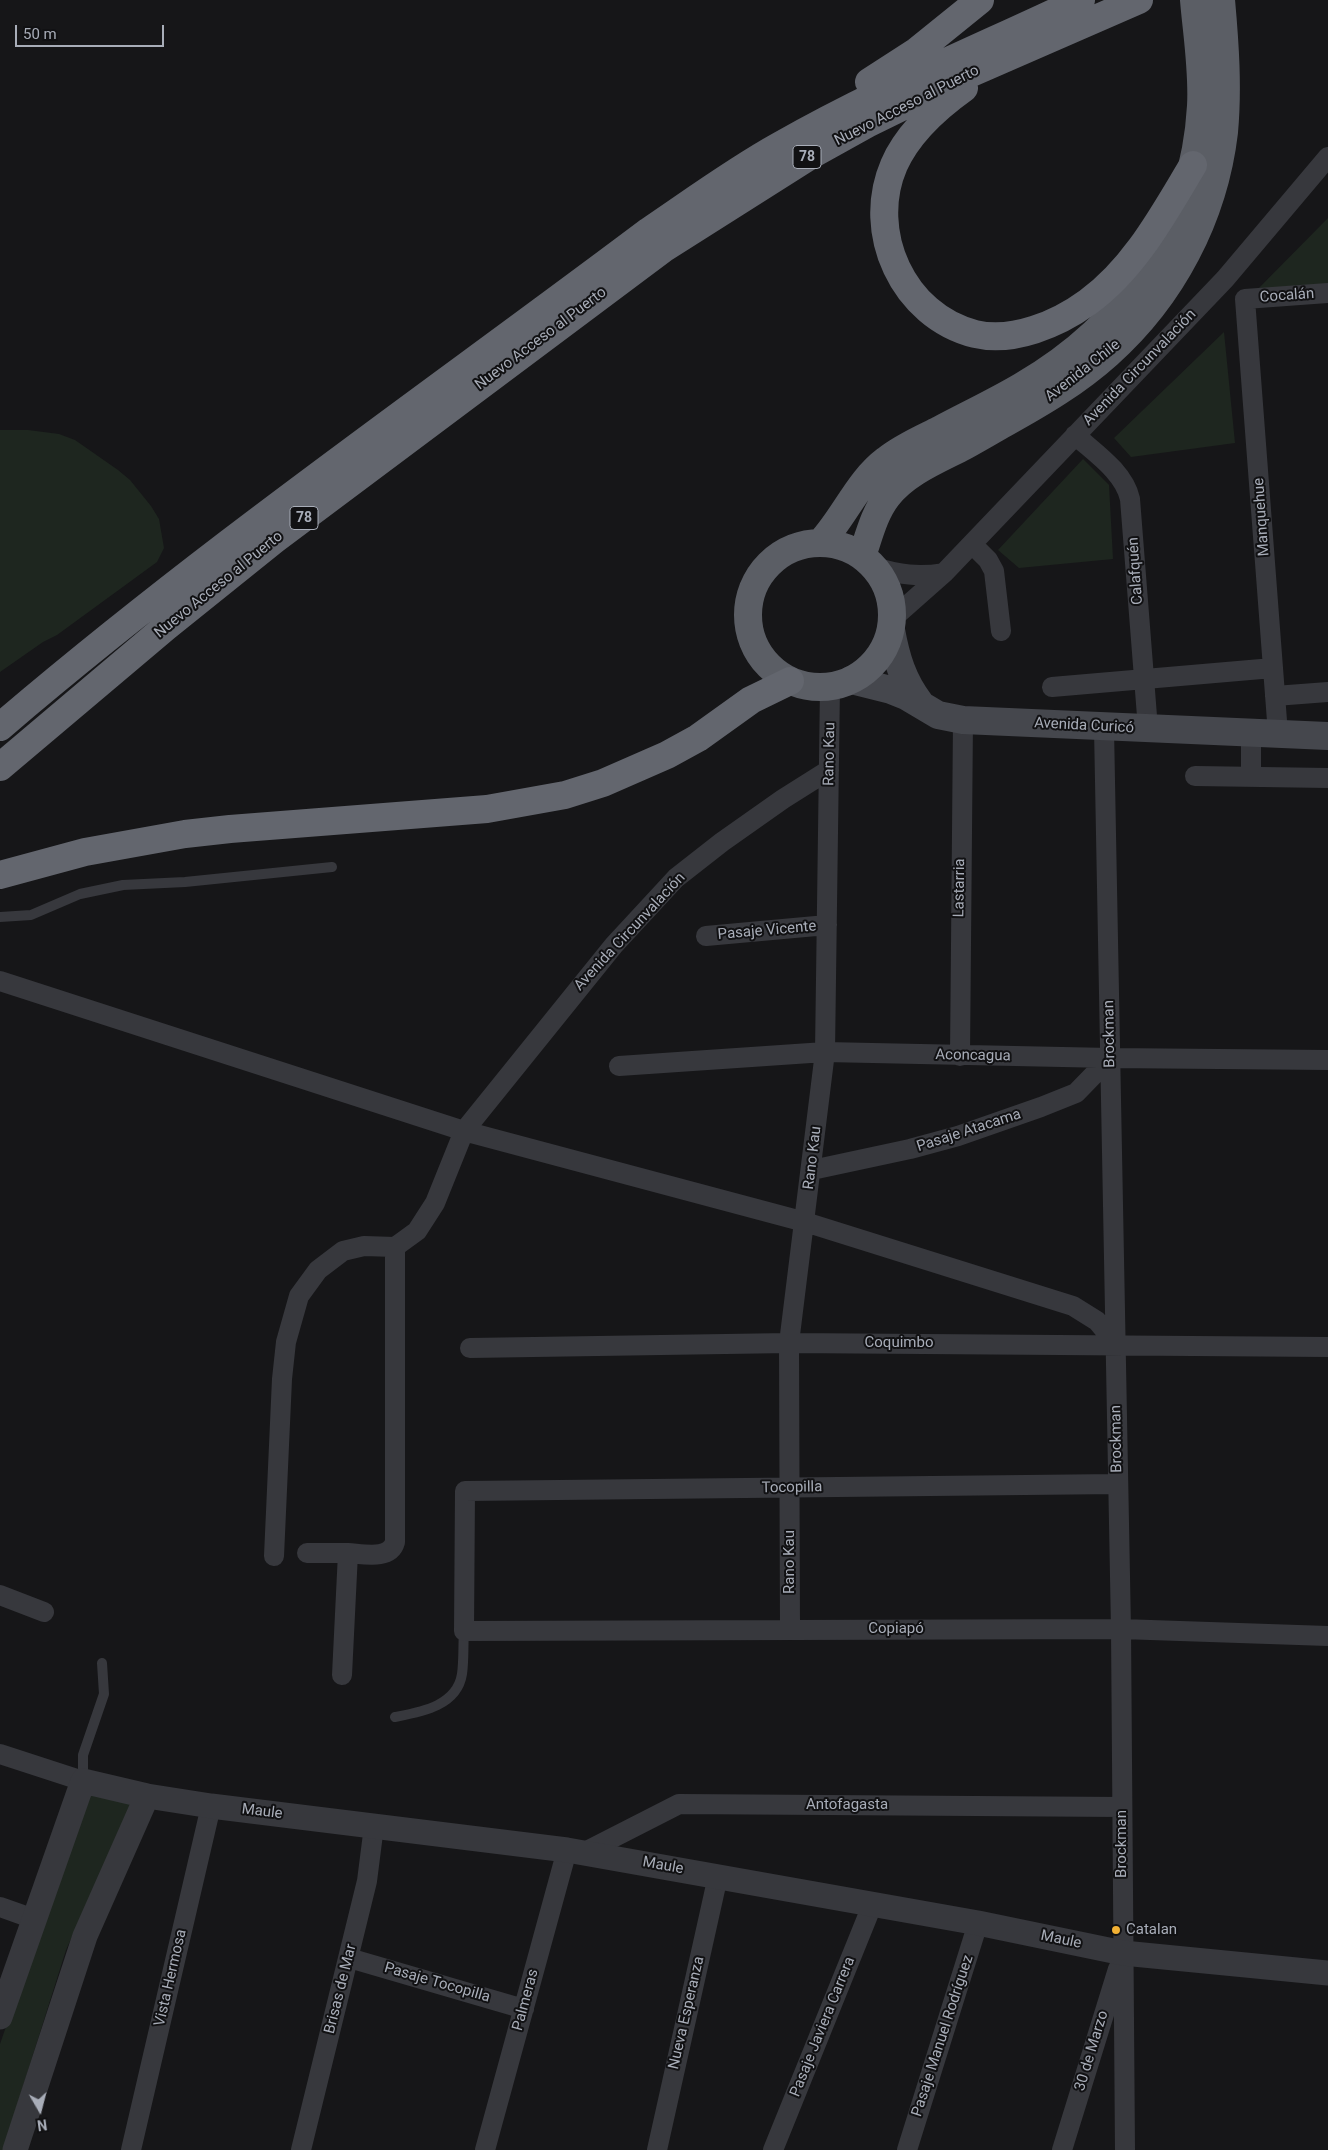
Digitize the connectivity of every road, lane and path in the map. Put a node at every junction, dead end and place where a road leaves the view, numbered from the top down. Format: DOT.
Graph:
graph roads {
  1 [pos="980,0"];
  2 [pos="1081,0"];
  3 [pos="1139,0"];
  4 [pos="1194,0"];
  5 [pos="1221,0"];
  6 [pos="1011,56"];
  7 [pos="779,146"];
  8 [pos="1328,157"];
  9 [pos="1193,165"];
  10 [pos="1225,279"];
  11 [pos="1328,293"];
  12 [pos="1245,299"];
  13 [pos="1076,436"];
  14 [pos="821,542"];
  15 [pos="972,544"];
  16 [pos="869,562"];
  17 [pos="944,573"];
  18 [pos="892,625"];
  19 [pos="1001,631"];
  20 [pos="87,652"];
  21 [pos="1273,668"];
  22 [pos="1143,679"];
  23 [pos="790,681"];
  24 [pos="840,683"];
  25 [pos="1052,687"];
  26 [pos="1328,692"];
  27 [pos="1275,696"];
  28 [pos="0,702"];
  29 [pos="920,704"];
  30 [pos="963,720"];
  31 [pos="0,726"];
  32 [pos="1104,728"];
  33 [pos="1148,729"];
  34 [pos="1251,734"];
  35 [pos="1278,734"];
  36 [pos="1328,736"];
  37 [pos="1328,754"];
  38 [pos="0,767"];
  39 [pos="829,770"];
  40 [pos="1194,776"];
  41 [pos="1251,777"];
  42 [pos="1328,778"];
  43 [pos="332,867"];
  44 [pos="0,874"];
  45 [pos="0,917"];
  46 [pos="827,925"];
  47 [pos="706,936"];
  48 [pos="0,981"];
  49 [pos="826,1052"];
  50 [pos="960,1056"];
  51 [pos="1110,1058"];
  52 [pos="1328,1060"];
  53 [pos="619,1066"];
  54 [pos="464,1132"];
  55 [pos="812,1170"];
  56 [pos="805,1222"];
  57 [pos="395,1247"];
  58 [pos="789,1343"];
  59 [pos="1116,1344"];
  60 [pos="1328,1347"];
  61 [pos="470,1348"];
  62 [pos="1118,1484"];
  63 [pos="790,1488"];
  64 [pos="307,1553"];
  65 [pos="348,1553"];
  66 [pos="274,1556"];
  67 [pos="0,1595"];
  68 [pos="44,1612"];
  69 [pos="1121,1628"];
  70 [pos="790,1630"];
  71 [pos="464,1631"];
  72 [pos="1328,1636"];
  73 [pos="102,1663"];
  74 [pos="342,1675"];
  75 [pos="395,1717"];
  76 [pos="0,1754"];
  77 [pos="83,1781"];
  78 [pos="147,1796"];
  79 [pos="211,1806"];
  80 [pos="1122,1807"];
  81 [pos="374,1826"];
  82 [pos="575,1851"];
  83 [pos="718,1876"];
  84 [pos="873,1903"];
  85 [pos="0,1907"];
  86 [pos="34,1919"];
  87 [pos="978,1923"];
  88 [pos="1123,1953"];
  89 [pos="349,1958"];
  90 [pos="1328,1973"];
  91 [pos="524,2009"];
  92 [pos="0,2017"];
  93 [pos="15,2150"];
  94 [pos="131,2150"];
  95 [pos="301,2150"];
  96 [pos="485,2150"];
  97 [pos="657,2150"];
  98 [pos="773,2150"];
  99 [pos="907,2150"];
  100 [pos="1062,2150"];
  101 [pos="1125,2150"];
  1 -- 7 [label="highway"];
  2 -- 7 [label="highway, Nuevo Acceso al Puerto / 78"];
  3 -- 6 [label="highway, Nuevo Acceso al Puerto / 78"];
  4 -- 9 [label="highway, Avenida Chile"];
  5 -- 16 [label="highway, Avenida Chile"];
  6 -- 9 [label="highway"];
  6 -- 38 [label="highway, Nuevo Acceso al Puerto / 78"];
  7 -- 20 [label="highway, Nuevo Acceso al Puerto / 78"];
  8 -- 10 [label="street, Avenida Circunvalación"];
  9 -- 14 [label="highway, Avenida Chile"];
  10 -- 12 [label="street, Cocalán"];
  10 -- 13 [label="street, Avenida Circunvalación"];
  11 -- 12 [label="street, Cocalán"];
  12 -- 21 [label="street, Manquehue"];
  13 -- 15 [label="street, Avenida Circunvalación"];
  13 -- 22 [label="street, Calafquén"];
  14 -- 16 [label="highway"];
  14 -- 23 [label="highway"];
  15 -- 17 [label="street, Avenida Circunvalación"];
  15 -- 19 [label="street"];
  16 -- 17 [label="street"];
  16 -- 18 [label="highway"];
  17 -- 18 [label="street, Avenida Circunvalación"];
  18 -- 24 [label="highway"];
  18 -- 29 [label="main road, Avenida Curicó"];
  20 -- 28 [label="highway"];
  20 -- 31 [label="highway, Nuevo Acceso al Puerto / 78"];
  21 -- 22 [label="street"];
  21 -- 27 [label="street, Manquehue"];
  22 -- 25 [label="street"];
  22 -- 33 [label="street, Calafquén"];
  23 -- 24 [label="highway"];
  23 -- 44 [label="highway"];
  24 -- 29 [label="main road, Avenida Curicó"];
  24 -- 39 [label="street, Rano Kau"];
  26 -- 27 [label="street"];
  27 -- 35 [label="street, Manquehue"];
  29 -- 30 [label="main road, Avenida Curicó"];
  30 -- 32 [label="main road, Avenida Curicó"];
  30 -- 50 [label="street, Lastarria"];
  32 -- 33 [label="main road, Avenida Curicó"];
  32 -- 51 [label="street, Brockman"];
  33 -- 34 [label="main road, Avenida Curicó"];
  34 -- 35 [label="main road, Avenida Curicó"];
  34 -- 41 [label="street"];
  35 -- 36 [label="main road, Avenida Curicó"];
  35 -- 37 [label="main road"];
  39 -- 46 [label="street, Rano Kau"];
  39 -- 54 [label="street, Avenida Circunvalación"];
  40 -- 41 [label="street"];
  41 -- 42 [label="street"];
  43 -- 45 [label="lane"];
  46 -- 47 [label="street, Pasaje Vicente"];
  46 -- 49 [label="street, Rano Kau"];
  48 -- 54 [label="street"];
  49 -- 50 [label="street, Aconcagua"];
  49 -- 53 [label="street, Aconcagua"];
  49 -- 55 [label="street, Rano Kau"];
  50 -- 51 [label="street, Aconcagua"];
  51 -- 52 [label="street, Aconcagua"];
  51 -- 55 [label="street, Pasaje Atacama"];
  51 -- 59 [label="street, Brockman"];
  54 -- 56 [label="street"];
  54 -- 57 [label="street, Avenida Circunvalación"];
  55 -- 56 [label="street, Rano Kau"];
  56 -- 58 [label="street, Rano Kau"];
  56 -- 59 [label="street"];
  57 -- 65 [label="street"];
  57 -- 66 [label="street"];
  58 -- 59 [label="street, Coquimbo"];
  58 -- 61 [label="street, Coquimbo"];
  58 -- 63 [label="street, Rano Kau"];
  59 -- 60 [label="street, Coquimbo"];
  59 -- 62 [label="street, Brockman"];
  62 -- 63 [label="street, Tocopilla"];
  62 -- 69 [label="street, Brockman"];
  63 -- 70 [label="street, Rano Kau"];
  63 -- 71 [label="street, Tocopilla"];
  64 -- 65 [label="street"];
  65 -- 74 [label="street"];
  67 -- 68 [label="street"];
  69 -- 70 [label="street, Copiapó"];
  69 -- 72 [label="street, Copiapó"];
  69 -- 80 [label="street, Brockman"];
  70 -- 71 [label="street, Copiapó"];
  71 -- 75 [label="lane"];
  73 -- 77 [label="lane"];
  76 -- 77 [label="street, Maule"];
  77 -- 78 [label="street, Maule"];
  77 -- 86 [label="street"];
  78 -- 79 [label="street, Maule"];
  78 -- 93 [label="street"];
  79 -- 81 [label="street, Maule"];
  79 -- 94 [label="street, Vista Hermosa"];
  80 -- 82 [label="street, Antofagasta"];
  80 -- 88 [label="street, Brockman"];
  81 -- 82 [label="street, Maule"];
  81 -- 89 [label="street, Brisas de Mar"];
  82 -- 83 [label="street, Maule"];
  82 -- 91 [label="street, Palmeras"];
  83 -- 84 [label="street, Maule"];
  83 -- 97 [label="street, Nueva Esperanza"];
  84 -- 87 [label="street, Maule"];
  84 -- 98 [label="street, Pasaje Javiera Carrera"];
  85 -- 86 [label="street"];
  86 -- 92 [label="street"];
  87 -- 88 [label="street, Maule"];
  87 -- 99 [label="street, Pasaje Manuel Rodríguez"];
  88 -- 90 [label="street, Maule"];
  88 -- 100 [label="street, 30 de Marzo"];
  88 -- 101 [label="street, Brockman"];
  89 -- 91 [label="street, Pasaje Tocopilla"];
  89 -- 95 [label="street, Brisas de Mar"];
  91 -- 96 [label="street, Palmeras"];
}
